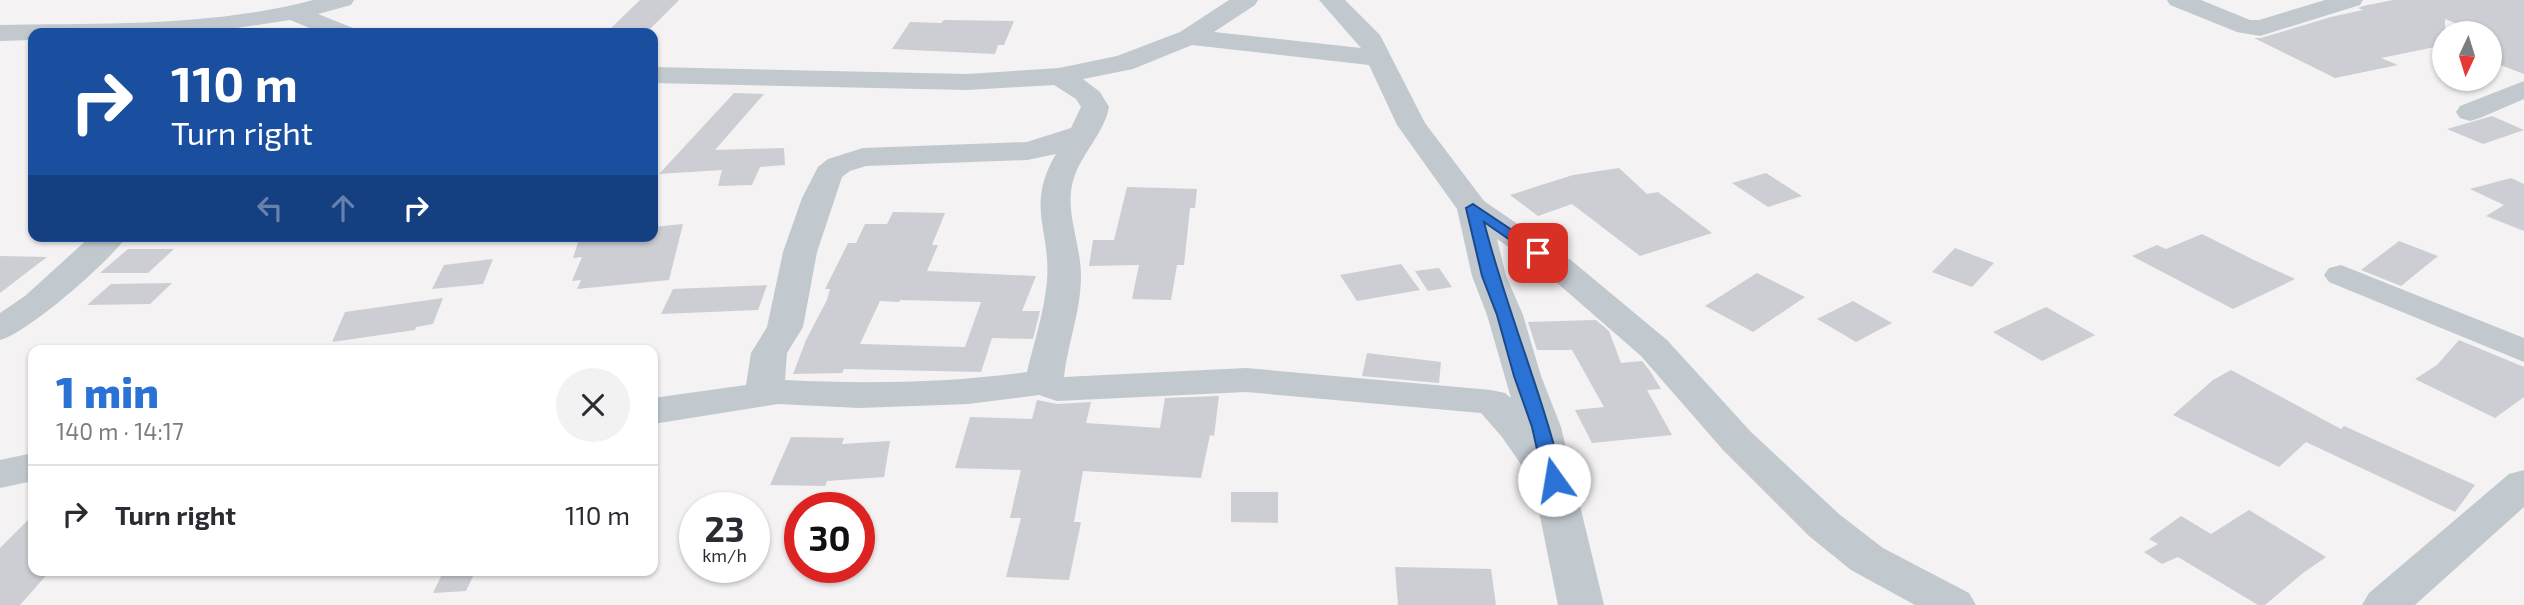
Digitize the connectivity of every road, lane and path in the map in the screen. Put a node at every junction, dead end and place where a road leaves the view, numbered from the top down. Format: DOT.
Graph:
graph roads {
  1 [pos="342,0"];
  2 [pos="1246,0"];
  3 [pos="1331,0"];
  4 [pos="2179,0"];
  5 [pos="2351,0"];
  6 [pos="296,14"];
  7 [pos="152,28"];
  8 [pos="331,28"];
  9 [pos="28,32"];
  10 [pos="0,33"];
  11 [pos="1189,37"];
  12 [pos="1378,58"];
  13 [pos="658,75"];
  14 [pos="1059,76"];
  15 [pos="2524,89"];
  16 [pos="2470,112"];
  17 [pos="1080,135"];
  18 [pos="1473,208"];
  19 [pos="104,242"];
  20 [pos="2341,275"];
  21 [pos="0,329"];
  22 [pos="2524,351"];
  23 [pos="1045,382"];
  24 [pos="764,394"];
  25 [pos="658,410"];
  26 [pos="28,468"];
  27 [pos="0,474"];
  28 [pos="1554,480"];
  29 [pos="2516,502"];
  30 [pos="1581,605"];
  31 [pos="1953,605"];
  32 [pos="2385,605"];
  1 -- 6 [label="street"];
  2 -- 11 [label="street"];
  3 -- 12 [label="street"];
  4 -- 5 [label="street"];
  6 -- 7 [label="street"];
  6 -- 8 [label="street"];
  9 -- 10 [label="street"];
  11 -- 12 [label="street"];
  11 -- 14 [label="street"];
  12 -- 18 [label="street"];
  13 -- 14 [label="street"];
  14 -- 17 [label="street"];
  15 -- 16 [label="street"];
  17 -- 23 [label="street"];
  17 -- 24 [label="street"];
  18 -- 28 [label="street"];
  18 -- 31 [label="street"];
  19 -- 21 [label="street"];
  20 -- 22 [label="street"];
  23 -- 24 [label="street"];
  23 -- 28 [label="street"];
  24 -- 25 [label="street"];
  26 -- 27 [label="street"];
  28 -- 30 [label="street"];
  29 -- 32 [label="street"];
}
